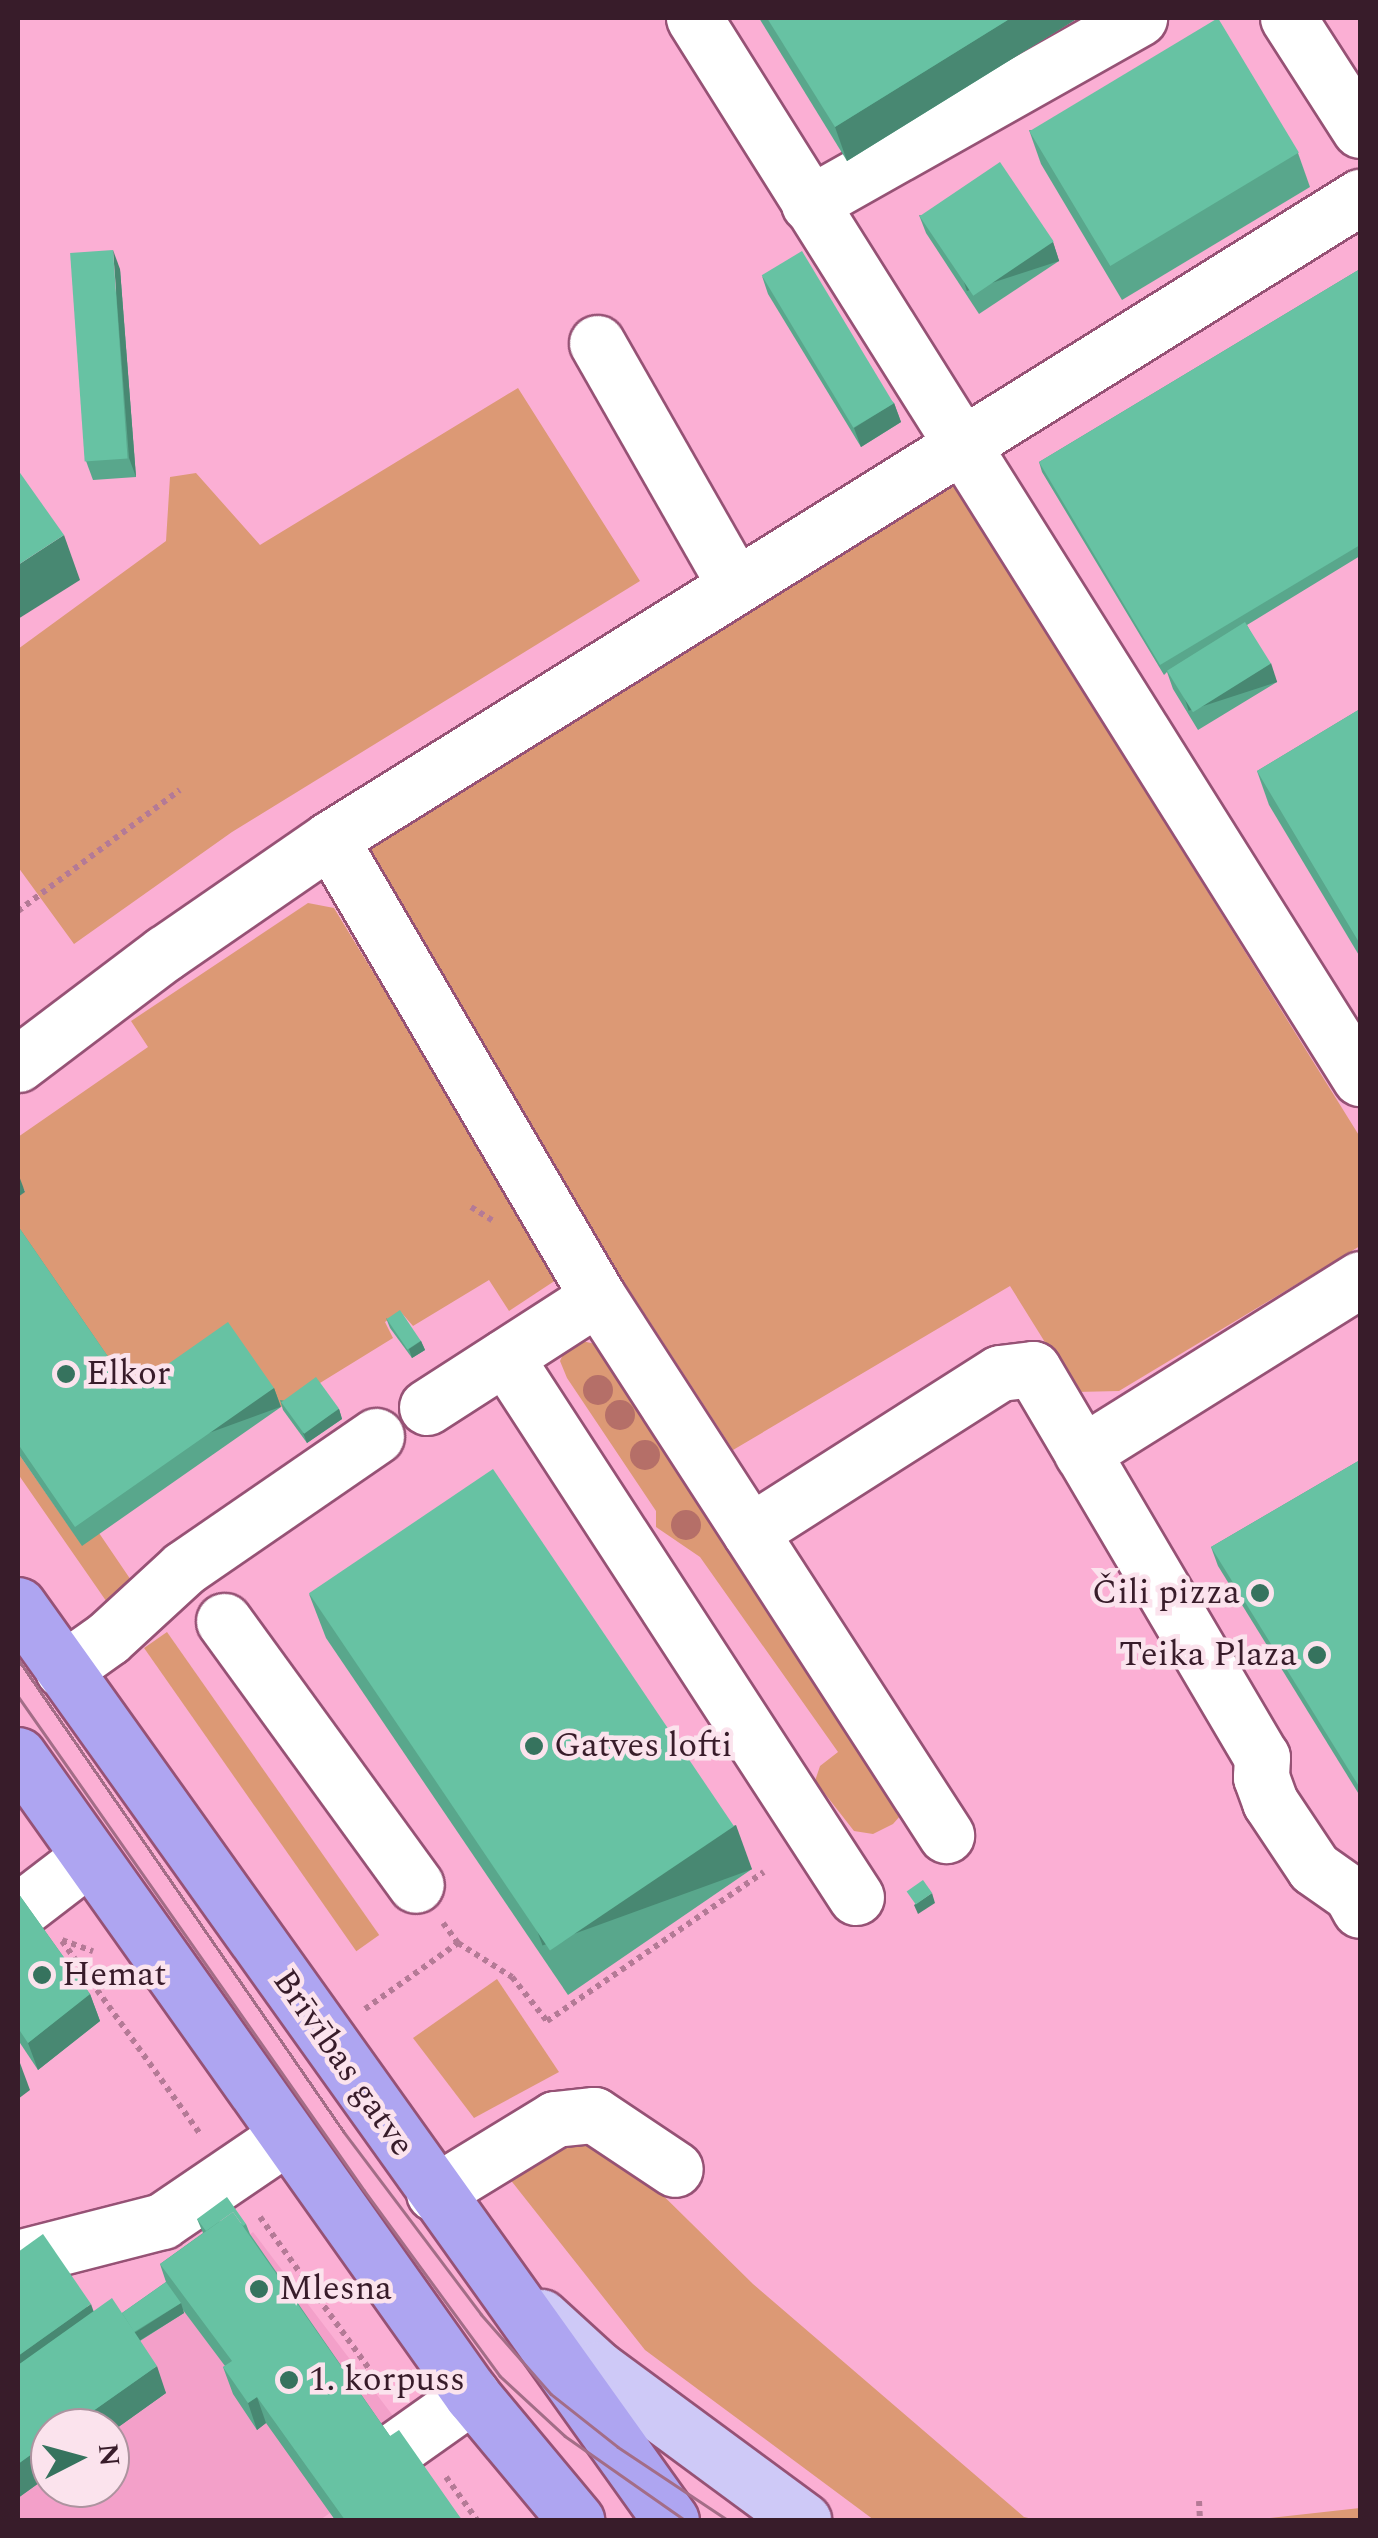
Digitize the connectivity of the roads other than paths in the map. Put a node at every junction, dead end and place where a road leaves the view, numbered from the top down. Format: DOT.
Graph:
graph roads {
  1 [pos="694,18"];
  2 [pos="1139,18"];
  3 [pos="1288,18"];
  4 [pos="1360,130"];
  5 [pos="1360,197"];
  6 [pos="809,204"];
  7 [pos="597,343"];
  8 [pos="962,444"];
  9 [pos="734,584"];
  10 [pos="330,839"];
  11 [pos="27,1037"];
  12 [pos="1360,1078"];
  13 [pos="1360,1280"];
  14 [pos="598,1297"];
  15 [pos="505,1357"];
  16 [pos="427,1407"];
  17 [pos="376,1436"];
  18 [pos="1082,1453"];
  19 [pos="750,1532"];
  20 [pos="18,1604"];
  21 [pos="224,1621"];
  22 [pos="63,1670"];
  23 [pos="18,1755"];
  24 [pos="946,1835"];
  25 [pos="89,1857"];
  26 [pos="856,1896"];
  27 [pos="428,1901"];
  28 [pos="1360,1910"];
  29 [pos="41,1925"];
  30 [pos="286,2136"];
  31 [pos="675,2168"];
  32 [pos="434,2193"];
  33 [pos="18,2258"];
  34 [pos="490,2271"];
  35 [pos="472,2395"];
  36 [pos="404,2443"];
  37 [pos="576,2520"];
  38 [pos="671,2520"];
  39 [pos="803,2520"];
  1 -- 6 [label="street"];
  2 -- 6 [label="street"];
  3 -- 4 [label="street"];
  5 -- 8 [label="street"];
  6 -- 8 [label="street"];
  7 -- 9 [label="street"];
  8 -- 9 [label="street"];
  8 -- 12 [label="street"];
  9 -- 10 [label="street"];
  10 -- 11 [label="street"];
  10 -- 14 [label="street"];
  13 -- 18 [label="street"];
  14 -- 15 [label="street"];
  14 -- 19 [label="street"];
  15 -- 16 [label="street"];
  15 -- 26 [label="street"];
  17 -- 22 [label="street"];
  18 -- 19 [label="street"];
  18 -- 28 [label="street"];
  19 -- 24 [label="street"];
  20 -- 22 [label="highway, Brīvības gatve"];
  21 -- 27 [label="street"];
  22 -- 32 [label="highway, Brīvības gatve"];
  23 -- 25 [label="highway"];
  25 -- 29 [label="street"];
  25 -- 30 [label="highway"];
  30 -- 33 [label="street"];
  30 -- 35 [label="highway"];
  31 -- 32 [label="street"];
  32 -- 34 [label="highway, Brīvības gatve"];
  34 -- 38 [label="highway, Brīvības gatve"];
  34 -- 39 [label="main road"];
  35 -- 36 [label="street"];
  35 -- 37 [label="highway"];
}
